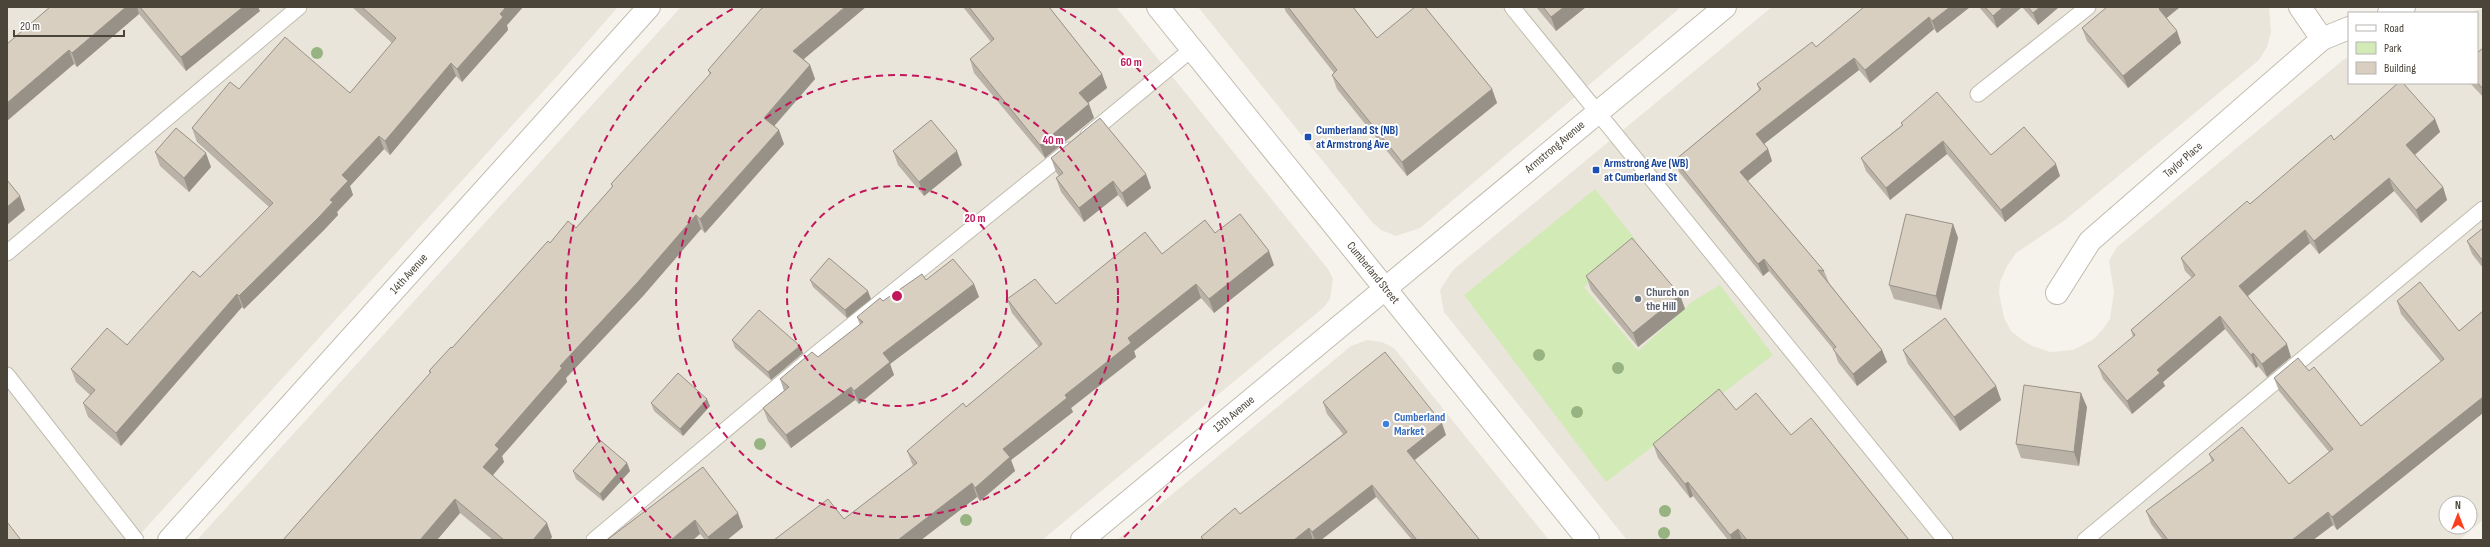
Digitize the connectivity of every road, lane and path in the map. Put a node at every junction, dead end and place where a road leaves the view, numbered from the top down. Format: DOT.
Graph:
graph roads {
  1 [pos="299,7"];
  2 [pos="649,7"];
  3 [pos="1158,7"];
  4 [pos="1512,7"];
  5 [pos="1725,7"];
  6 [pos="2088,7"];
  7 [pos="2300,7"];
  8 [pos="2404,7"];
  9 [pos="2392,12"];
  10 [pos="2348,28"];
  11 [pos="2322,39"];
  12 [pos="1192,49"];
  13 [pos="1978,94"];
  14 [pos="1597,111"];
  15 [pos="2483,209"];
  16 [pos="7,253"];
  17 [pos="1386,288"];
  18 [pos="2057,293"];
  19 [pos="7,375"];
  20 [pos="136,540"];
  21 [pos="169,540"];
  22 [pos="594,540"];
  23 [pos="1082,540"];
  24 [pos="1588,540"];
  25 [pos="1945,540"];
  26 [pos="2085,540"];
  1 -- 16 [label="lane"];
  2 -- 21 [label="street, 14th Avenue"];
  3 -- 12 [label="street, Cumberland Street"];
  4 -- 14 [label="lane"];
  5 -- 14 [label="street, Armstrong Avenue"];
  6 -- 13 [label="lane"];
  7 -- 11 [label="street"];
  8 -- 9 [label="street"];
  10 -- 11 [label="street, Taylor Place"];
  11 -- 18 [label="street, Taylor Place"];
  12 -- 17 [label="street, Cumberland Street"];
  12 -- 22 [label="lane"];
  14 -- 17 [label="street, Armstrong Avenue"];
  14 -- 25 [label="lane"];
  15 -- 26 [label="lane"];
  17 -- 23 [label="street, 13th Avenue"];
  17 -- 24 [label="street, Cumberland Street"];
  19 -- 20 [label="lane"];
}
